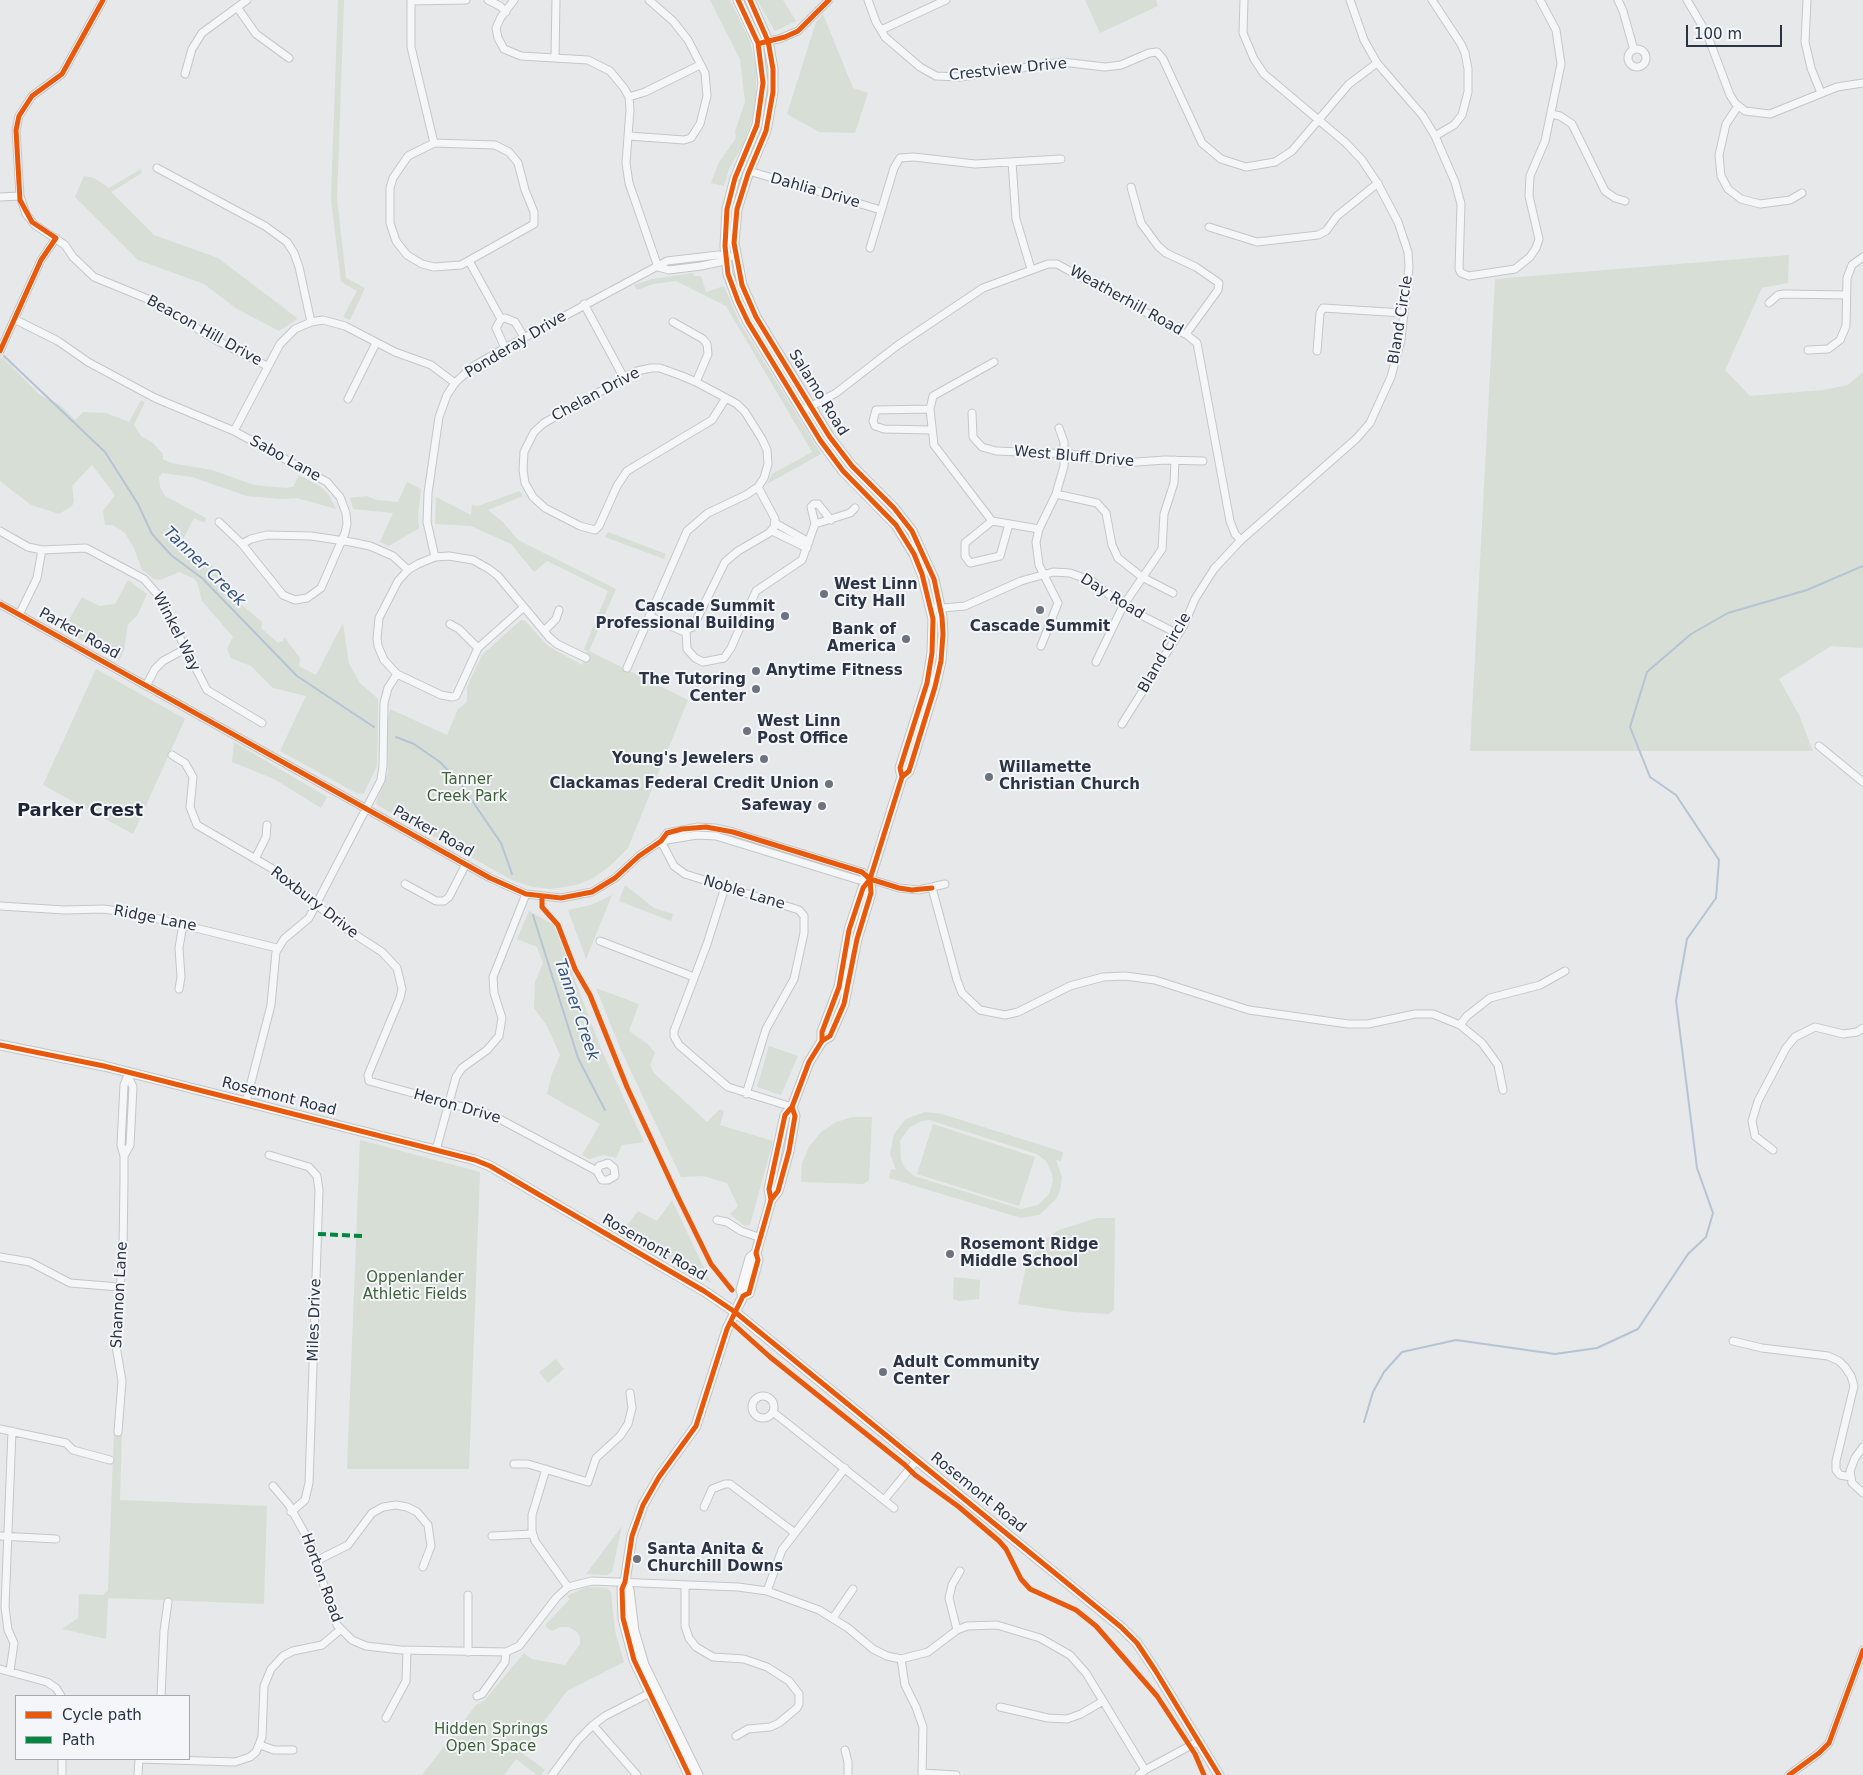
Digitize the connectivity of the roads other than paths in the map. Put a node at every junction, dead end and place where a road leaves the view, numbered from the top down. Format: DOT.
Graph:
graph roads {
  1 [pos="104,0"];
  2 [pos="247,0"];
  3 [pos="466,0"];
  4 [pos="488,0"];
  5 [pos="514,0"];
  6 [pos="556,0"];
  7 [pos="649,0"];
  8 [pos="738,0"];
  9 [pos="750,0"];
  10 [pos="828,0"];
  11 [pos="868,0"];
  12 [pos="946,0"];
  13 [pos="1244,0"];
  14 [pos="1350,0"];
  15 [pos="1432,0"];
  16 [pos="1540,0"];
  17 [pos="1618,0"];
  18 [pos="1687,0"];
  19 [pos="1807,0"];
  20 [pos="237,7"];
  21 [pos="506,12"];
  22 [pos="881,30"];
  23 [pos="768,41"];
  24 [pos="758,43"];
  25 [pos="1634,50"];
  26 [pos="555,57"];
  27 [pos="289,58"];
  28 [pos="1377,63"];
  29 [pos="700,65"];
  30 [pos="185,74"];
  31 [pos="1863,84"];
  32 [pos="1821,93"];
  33 [pos="629,98"];
  34 [pos="1738,106"];
  35 [pos="1551,114"];
  36 [pos="1318,120"];
  37 [pos="628,136"];
  38 [pos="1435,136"];
  39 [pos="434,143"];
  40 [pos="1061,159"];
  41 [pos="1012,162"];
  42 [pos="157,168"];
  43 [pos="749,171"];
  44 [pos="1378,183"];
  45 [pos="1131,187"];
  46 [pos="1802,193"];
  47 [pos="20,196"];
  48 [pos="0,197"];
  49 [pos="1625,201"];
  50 [pos="881,210"];
  51 [pos="1209,227"];
  52 [pos="56,238"];
  53 [pos="870,248"];
  54 [pos="736,256"];
  55 [pos="726,257"];
  56 [pos="1863,257"];
  57 [pos="469,261"];
  58 [pos="658,268"];
  59 [pos="1031,270"];
  60 [pos="1846,295"];
  61 [pos="1769,303"];
  62 [pos="584,304"];
  63 [pos="1404,313"];
  64 [pos="14,319"];
  65 [pos="501,319"];
  66 [pos="311,322"];
  67 [pos="673,322"];
  68 [pos="1186,334"];
  69 [pos="524,337"];
  70 [pos="376,343"];
  71 [pos="505,348"];
  72 [pos="1808,350"];
  73 [pos="0,351"];
  74 [pos="1317,351"];
  75 [pos="994,362"];
  76 [pos="267,366"];
  77 [pos="624,378"];
  78 [pos="696,382"];
  79 [pos="455,383"];
  80 [pos="726,398"];
  81 [pos="348,399"];
  82 [pos="807,409"];
  83 [pos="930,409"];
  84 [pos="972,413"];
  85 [pos="1059,428"];
  86 [pos="932,430"];
  87 [pos="234,431"];
  88 [pos="1065,453"];
  89 [pos="1175,460"];
  90 [pos="1203,461"];
  91 [pos="758,487"];
  92 [pos="1056,494"];
  93 [pos="855,508"];
  94 [pos="831,520"];
  95 [pos="992,521"];
  96 [pos="219,522"];
  97 [pos="775,523"];
  98 [pos="815,524"];
  99 [pos="1009,524"];
  100 [pos="1039,529"];
  101 [pos="0,531"];
  102 [pos="772,531"];
  103 [pos="1241,540"];
  104 [pos="342,541"];
  105 [pos="242,544"];
  106 [pos="808,545"];
  107 [pos="42,550"];
  108 [pos="435,557"];
  109 [pos="408,570"];
  110 [pos="1043,574"];
  111 [pos="1142,577"];
  112 [pos="1173,594"];
  113 [pos="0,604"];
  114 [pos="1123,606"];
  115 [pos="524,607"];
  116 [pos="935,609"];
  117 [pos="559,610"];
  118 [pos="19,615"];
  119 [pos="649,616"];
  120 [pos="450,624"];
  121 [pos="544,631"];
  122 [pos="686,631"];
  123 [pos="1178,634"];
  124 [pos="1041,646"];
  125 [pos="478,648"];
  126 [pos="185,649"];
  127 [pos="586,658"];
  128 [pos="1096,662"];
  129 [pos="627,668"];
  130 [pos="397,674"];
  131 [pos="146,686"];
  132 [pos="262,723"];
  133 [pos="1122,724"];
  134 [pos="1819,746"];
  135 [pos="172,755"];
  136 [pos="1863,782"];
  137 [pos="365,808"];
  138 [pos="267,825"];
  139 [pos="661,841"];
  140 [pos="255,859"];
  141 [pos="466,864"];
  142 [pos="870,879"];
  143 [pos="405,884"];
  144 [pos="945,884"];
  145 [pos="725,887"];
  146 [pos="932,888"];
  147 [pos="526,894"];
  148 [pos="317,904"];
  149 [pos="0,906"];
  150 [pos="183,924"];
  151 [pos="600,941"];
  152 [pos="277,948"];
  153 [pos="1565,971"];
  154 [pos="694,977"];
  155 [pos="179,989"];
  156 [pos="1460,1025"];
  157 [pos="1863,1028"];
  158 [pos="0,1045"];
  159 [pos="129,1075"];
  160 [pos="368,1079"];
  161 [pos="1503,1090"];
  162 [pos="746,1094"];
  163 [pos="246,1102"];
  164 [pos="449,1103"];
  165 [pos="792,1107"];
  166 [pos="436,1150"];
  167 [pos="1773,1150"];
  168 [pos="269,1155"];
  169 [pos="597,1171"];
  170 [pos="718,1220"];
  171 [pos="760,1238"];
  172 [pos="0,1257"];
  173 [pos="119,1287"];
  174 [pos="735,1312"];
  175 [pos="1734,1341"];
  176 [pos="630,1393"];
  177 [pos="772,1412"];
  178 [pos="0,1429"];
  179 [pos="12,1431"];
  180 [pos="118,1432"];
  181 [pos="1863,1447"];
  182 [pos="110,1460"];
  183 [pos="917,1460"];
  184 [pos="514,1464"];
  185 [pos="845,1468"];
  186 [pos="546,1469"];
  187 [pos="1851,1477"];
  188 [pos="273,1486"];
  189 [pos="1863,1493"];
  190 [pos="885,1499"];
  191 [pos="704,1507"];
  192 [pos="894,1508"];
  193 [pos="291,1512"];
  194 [pos="795,1533"];
  195 [pos="532,1534"];
  196 [pos="4,1536"];
  197 [pos="492,1536"];
  198 [pos="56,1539"];
  199 [pos="316,1561"];
  200 [pos="422,1567"];
  201 [pos="960,1571"];
  202 [pos="625,1582"];
  203 [pos="685,1585"];
  204 [pos="568,1587"];
  205 [pos="853,1588"];
  206 [pos="767,1591"];
  207 [pos="468,1595"];
  208 [pos="168,1602"];
  209 [pos="833,1618"];
  210 [pos="340,1630"];
  211 [pos="957,1630"];
  212 [pos="407,1650"];
  213 [pos="1863,1650"];
  214 [pos="468,1652"];
  215 [pos="506,1652"];
  216 [pos="901,1659"];
  217 [pos="0,1669"];
  218 [pos="10,1671"];
  219 [pos="648,1694"];
  220 [pos="61,1695"];
  221 [pos="161,1695"];
  222 [pos="477,1696"];
  223 [pos="1103,1701"];
  224 [pos="1000,1707"];
  225 [pos="386,1718"];
  226 [pos="593,1725"];
  227 [pos="736,1736"];
  228 [pos="1199,1741"];
  229 [pos="260,1745"];
  230 [pos="293,1750"];
  231 [pos="845,1750"];
  232 [pos="62,1760"];
  233 [pos="139,1760"];
  234 [pos="171,1760"];
  235 [pos="1142,1772"];
  236 [pos="922,1774"];
  237 [pos="62,1775"];
  238 [pos="138,1775"];
  239 [pos="552,1775"];
  240 [pos="637,1775"];
  241 [pos="689,1775"];
  242 [pos="698,1775"];
  243 [pos="848,1775"];
  244 [pos="956,1775"];
  245 [pos="1219,1775"];
  246 [pos="1789,1775"];
  1 -- 47 [label="street, Beacon Hill Drive"];
  2 -- 20 [label="street"];
  3 -- 39 [label="street"];
  4 -- 21 [label="street"];
  5 -- 21 [label="street"];
  6 -- 26 [label="street"];
  7 -- 29 [label="street"];
  8 -- 24 [label="main road, Salamo Road"];
  9 -- 23 [label="main road, Salamo Road"];
  10 -- 23 [label="street"];
  11 -- 22 [label="street, Crestview Drive"];
  12 -- 22 [label="street"];
  13 -- 36 [label="street, Bland Circle"];
  14 -- 28 [label="street"];
  15 -- 38 [label="street"];
  16 -- 35 [label="street"];
  17 -- 25 [label="street"];
  18 -- 34 [label="street"];
  19 -- 32 [label="street"];
  20 -- 27 [label="street"];
  20 -- 30 [label="street"];
  21 -- 26 [label="street"];
  22 -- 36 [label="street, Crestview Drive"];
  23 -- 24 [label="street"];
  23 -- 43 [label="main road, Salamo Road"];
  24 -- 55 [label="main road, Salamo Road"];
  26 -- 33 [label="street"];
  28 -- 36 [label="street, Crestview Drive"];
  28 -- 38 [label="street"];
  29 -- 33 [label="street"];
  29 -- 37 [label="street"];
  31 -- 32 [label="street"];
  32 -- 34 [label="street"];
  33 -- 37 [label="street"];
  34 -- 46 [label="street"];
  35 -- 38 [label="street"];
  35 -- 49 [label="street"];
  36 -- 44 [label="street, Bland Circle"];
  37 -- 58 [label="street"];
  39 -- 57 [label="street"];
  39 -- 57 [label="street"];
  40 -- 41 [label="street"];
  41 -- 50 [label="street"];
  41 -- 59 [label="street"];
  42 -- 66 [label="street"];
  43 -- 50 [label="street, Dahlia Drive"];
  43 -- 54 [label="main road, Salamo Road"];
  44 -- 51 [label="street"];
  44 -- 63 [label="street, Bland Circle"];
  45 -- 68 [label="street"];
  47 -- 48 [label="street"];
  47 -- 52 [label="street, Beacon Hill Drive"];
  50 -- 53 [label="street"];
  52 -- 64 [label="street"];
  52 -- 76 [label="street, Beacon Hill Drive"];
  54 -- 55 [label="street, Ponderay Drive"];
  54 -- 82 [label="main road, Salamo Road"];
  55 -- 58 [label="street, Ponderay Drive"];
  55 -- 82 [label="main road, Salamo Road"];
  56 -- 60 [label="street"];
  57 -- 65 [label="street"];
  58 -- 62 [label="street, Ponderay Drive"];
  59 -- 68 [label="street, Weatherhill Road"];
  59 -- 82 [label="street, Weatherhill Road"];
  60 -- 61 [label="street"];
  60 -- 72 [label="street"];
  62 -- 69 [label="street, Ponderay Drive"];
  62 -- 77 [label="street"];
  63 -- 74 [label="street"];
  63 -- 103 [label="street, Bland Circle"];
  64 -- 73 [label="street"];
  64 -- 87 [label="street, Sabo Lane"];
  65 -- 69 [label="street"];
  65 -- 71 [label="street"];
  66 -- 70 [label="street"];
  66 -- 76 [label="street"];
  67 -- 78 [label="street"];
  68 -- 103 [label="street, Weatherhill Road"];
  69 -- 71 [label="street, Ponderay Drive"];
  70 -- 79 [label="street"];
  70 -- 81 [label="street"];
  71 -- 79 [label="street, Ponderay Drive"];
  75 -- 83 [label="street"];
  76 -- 87 [label="street"];
  77 -- 78 [label="street, Chelan Drive"];
  77 -- 80 [label="street, Chelan Drive"];
  78 -- 80 [label="street, Chelan Drive"];
  79 -- 108 [label="street, Ponderay Drive"];
  80 -- 91 [label="street, Chelan Drive"];
  82 -- 116 [label="main road, Salamo Road"];
  83 -- 86 [label="street"];
  83 -- 86 [label="street"];
  84 -- 88 [label="street, West Bluff Drive"];
  85 -- 88 [label="street"];
  86 -- 95 [label="street"];
  87 -- 104 [label="street, Sabo Lane"];
  88 -- 89 [label="street, West Bluff Drive"];
  88 -- 92 [label="street"];
  89 -- 90 [label="street, West Bluff Drive"];
  89 -- 111 [label="street"];
  91 -- 97 [label="street"];
  91 -- 119 [label="street"];
  92 -- 100 [label="street"];
  92 -- 111 [label="street"];
  93 -- 94 [label="street"];
  94 -- 98 [label="street"];
  94 -- 98 [label="street"];
  95 -- 99 [label="street"];
  95 -- 99 [label="street"];
  96 -- 105 [label="street, Sabo Lane"];
  97 -- 102 [label="street"];
  97 -- 106 [label="street"];
  98 -- 106 [label="street"];
  99 -- 100 [label="street"];
  100 -- 110 [label="street"];
  101 -- 107 [label="street, Winkel Way"];
  102 -- 106 [label="street"];
  102 -- 122 [label="street"];
  103 -- 123 [label="street, Bland Circle"];
  104 -- 105 [label="street"];
  104 -- 105 [label="street, Sabo Lane"];
  104 -- 109 [label="street"];
  106 -- 122 [label="street"];
  107 -- 118 [label="street"];
  107 -- 126 [label="street, Winkel Way"];
  108 -- 109 [label="street"];
  108 -- 115 [label="street"];
  109 -- 130 [label="street"];
  110 -- 114 [label="street, Day Road"];
  110 -- 116 [label="street, Day Road"];
  110 -- 124 [label="street"];
  111 -- 112 [label="street"];
  111 -- 114 [label="street"];
  113 -- 118 [label="street, Parker Road"];
  114 -- 123 [label="street, Day Road"];
  114 -- 128 [label="street"];
  115 -- 121 [label="street"];
  115 -- 125 [label="street"];
  116 -- 142 [label="main road, Salamo Road"];
  117 -- 121 [label="street"];
  118 -- 131 [label="street, Parker Road"];
  119 -- 122 [label="street"];
  119 -- 129 [label="street"];
  120 -- 125 [label="street"];
  121 -- 127 [label="street"];
  123 -- 133 [label="street, Bland Circle"];
  125 -- 130 [label="street"];
  126 -- 131 [label="street"];
  126 -- 132 [label="street, Winkel Way"];
  130 -- 137 [label="street"];
  131 -- 137 [label="street, Parker Road"];
  134 -- 136 [label="street"];
  135 -- 140 [label="street, Roxbury Drive"];
  137 -- 141 [label="street, Parker Road"];
  137 -- 148 [label="street"];
  138 -- 140 [label="street"];
  139 -- 142 [label="street, Parker Road"];
  139 -- 145 [label="street, Noble Lane"];
  139 -- 147 [label="street, Parker Road"];
  140 -- 148 [label="street, Roxbury Drive"];
  141 -- 143 [label="street"];
  141 -- 147 [label="street, Parker Road"];
  142 -- 146 [label="street"];
  142 -- 165 [label="main road, Salamo Road"];
  144 -- 146 [label="street"];
  145 -- 154 [label="street"];
  145 -- 162 [label="street, Noble Lane"];
  146 -- 156 [label="street"];
  147 -- 164 [label="street"];
  148 -- 152 [label="street"];
  148 -- 160 [label="street, Roxbury Drive"];
  149 -- 150 [label="street, Ridge Lane"];
  150 -- 152 [label="street, Ridge Lane"];
  150 -- 155 [label="street"];
  151 -- 154 [label="street"];
  152 -- 163 [label="street"];
  153 -- 156 [label="street"];
  154 -- 162 [label="street"];
  156 -- 161 [label="street"];
  157 -- 167 [label="street"];
  158 -- 159 [label="main road, Rosemont Road"];
  159 -- 163 [label="main road, Rosemont Road"];
  159 -- 173 [label="street, Shannon Lane"];
  160 -- 164 [label="street, Heron Drive"];
  162 -- 165 [label="street"];
  163 -- 166 [label="main road, Rosemont Road"];
  164 -- 166 [label="street"];
  164 -- 169 [label="street, Heron Drive"];
  165 -- 171 [label="main road, Salamo Road"];
  166 -- 174 [label="main road, Rosemont Road"];
  168 -- 193 [label="street, Miles Drive"];
  170 -- 171 [label="street"];
  171 -- 174 [label="main road, Salamo Road"];
  172 -- 173 [label="street"];
  173 -- 180 [label="street, Shannon Lane"];
  174 -- 183 [label="main road, Rosemont Road"];
  174 -- 202 [label="main road, Salamo Road"];
  175 -- 187 [label="street"];
  176 -- 186 [label="street"];
  177 -- 185 [label="street"];
  178 -- 179 [label="street"];
  179 -- 182 [label="street"];
  179 -- 196 [label="street"];
  181 -- 187 [label="street"];
  183 -- 190 [label="street"];
  183 -- 228 [label="main road, Rosemont Road"];
  184 -- 186 [label="street"];
  185 -- 190 [label="street"];
  185 -- 194 [label="street"];
  186 -- 195 [label="street"];
  187 -- 189 [label="street"];
  188 -- 193 [label="street, Horton Road"];
  190 -- 192 [label="street"];
  191 -- 194 [label="street"];
  193 -- 199 [label="street, Horton Road"];
  194 -- 206 [label="street"];
  195 -- 197 [label="street"];
  195 -- 204 [label="street"];
  196 -- 198 [label="street"];
  196 -- 218 [label="street"];
  199 -- 200 [label="street"];
  199 -- 210 [label="street, Horton Road"];
  201 -- 211 [label="street"];
  202 -- 203 [label="street"];
  202 -- 204 [label="street"];
  202 -- 219 [label="main road, Salamo Road"];
  202 -- 242 [label="main road"];
  203 -- 206 [label="street"];
  203 -- 227 [label="street"];
  204 -- 215 [label="street"];
  205 -- 209 [label="street"];
  206 -- 209 [label="street"];
  207 -- 214 [label="street"];
  208 -- 221 [label="street"];
  209 -- 216 [label="street"];
  210 -- 212 [label="street, Horton Road"];
  210 -- 229 [label="street"];
  211 -- 216 [label="street"];
  211 -- 223 [label="street"];
  212 -- 214 [label="street, Horton Road"];
  212 -- 225 [label="street"];
  213 -- 246 [label="street"];
  214 -- 215 [label="street, Horton Road"];
  215 -- 222 [label="street"];
  216 -- 236 [label="street"];
  217 -- 218 [label="street"];
  218 -- 220 [label="street"];
  219 -- 226 [label="street"];
  219 -- 241 [label="main road, Salamo Road"];
  223 -- 224 [label="street"];
  223 -- 235 [label="street"];
  226 -- 239 [label="street"];
  226 -- 240 [label="street"];
  228 -- 235 [label="street"];
  228 -- 245 [label="main road, Rosemont Road"];
  229 -- 230 [label="street"];
  229 -- 234 [label="street"];
  231 -- 243 [label="street"];
  232 -- 237 [label="street"];
  233 -- 238 [label="street"];
  236 -- 244 [label="street"];
}
